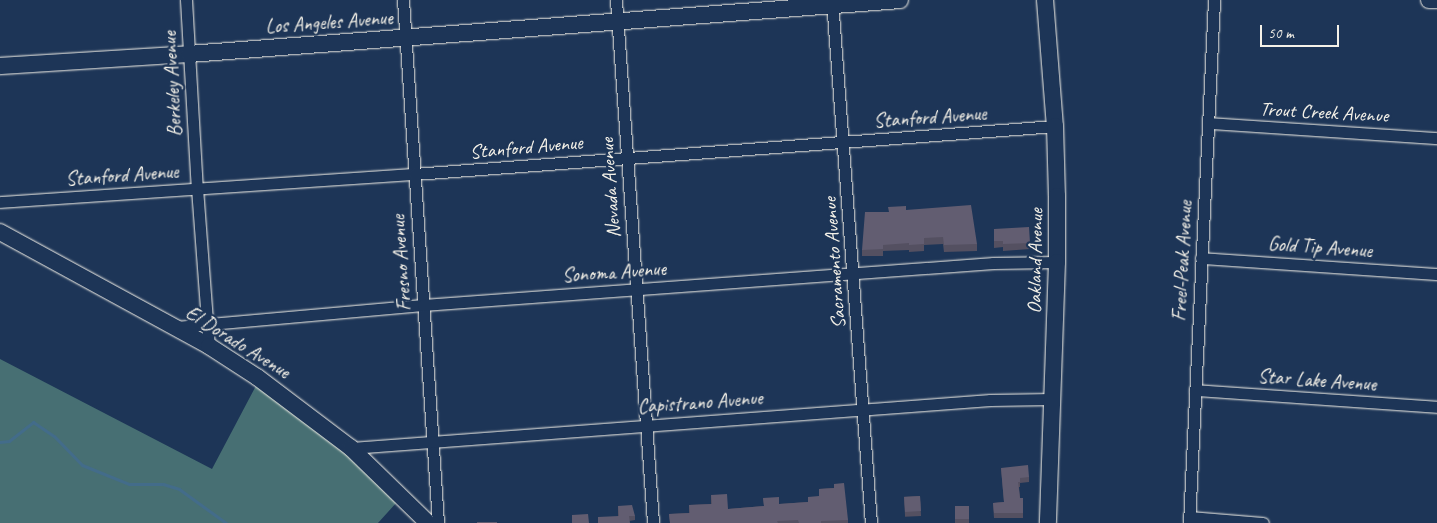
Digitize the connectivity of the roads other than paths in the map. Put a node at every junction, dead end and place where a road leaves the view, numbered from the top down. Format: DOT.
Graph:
graph roads {
  1 [pos="186,0"];
  2 [pos="403,0"];
  3 [pos="616,0"];
  4 [pos="900,0"];
  5 [pos="1045,0"];
  6 [pos="1214,0"];
  7 [pos="1429,0"];
  8 [pos="1437,0"];
  9 [pos="833,3"];
  10 [pos="617,22"];
  11 [pos="405,38"];
  12 [pos="189,54"];
  13 [pos="0,66"];
  14 [pos="1209,124"];
  15 [pos="1055,126"];
  16 [pos="1437,138"];
  17 [pos="844,142"];
  18 [pos="626,158"];
  19 [pos="414,174"];
  20 [pos="197,188"];
  21 [pos="0,202"];
  22 [pos="0,232"];
  23 [pos="1201,258"];
  24 [pos="1057,262"];
  25 [pos="853,274"];
  26 [pos="1437,274"];
  27 [pos="637,290"];
  28 [pos="423,305"];
  29 [pos="208,324"];
  30 [pos="174,328"];
  31 [pos="210,346"];
  32 [pos="1195,390"];
  33 [pos="1052,399"];
  34 [pos="1437,407"];
  35 [pos="864,409"];
  36 [pos="646,424"];
  37 [pos="432,443"];
  38 [pos="351,448"];
  39 [pos="1189,520"];
  40 [pos="428,523"];
  41 [pos="438,523"];
  42 [pos="654,523"];
  43 [pos="871,523"];
  44 [pos="1048,523"];
  45 [pos="1263,523"];
  1 -- 12 [label="street, Berkeley Avenue"];
  2 -- 11 [label="street, Fresno Avenue"];
  3 -- 10 [label="street, Nevada Avenue"];
  4 -- 9 [label="street, Los Angeles Avenue"];
  5 -- 15 [label="street, Oakland Avenue"];
  6 -- 14 [label="street, Freel-Peak Avenue"];
  7 -- 8 [label="street"];
  9 -- 10 [label="street, Los Angeles Avenue"];
  9 -- 17 [label="street, Sacramento Avenue"];
  10 -- 11 [label="street, Los Angeles Avenue"];
  10 -- 18 [label="street, Nevada Avenue"];
  11 -- 12 [label="street, Los Angeles Avenue"];
  11 -- 19 [label="street, Fresno Avenue"];
  12 -- 13 [label="street, Los Angeles Avenue"];
  12 -- 20 [label="street, Berkeley Avenue"];
  14 -- 16 [label="street, Trout Creek Avenue"];
  14 -- 23 [label="street, Freel-Peak Avenue"];
  15 -- 17 [label="street, Stanford Avenue"];
  15 -- 24 [label="street, Oakland Avenue"];
  17 -- 18 [label="street, Stanford Avenue"];
  17 -- 25 [label="street, Sacramento Avenue"];
  18 -- 19 [label="street, Stanford Avenue"];
  18 -- 27 [label="street, Nevada Avenue"];
  19 -- 20 [label="street, Stanford Avenue"];
  19 -- 28 [label="street, Fresno Avenue"];
  20 -- 21 [label="street, Stanford Avenue"];
  20 -- 29 [label="street, Berkeley Avenue"];
  22 -- 30 [label="street, El Dorado Avenue"];
  23 -- 26 [label="street, Gold Tip Avenue"];
  23 -- 32 [label="street, Freel-Peak Avenue"];
  24 -- 25 [label="street, Sonoma Avenue"];
  24 -- 33 [label="street, Oakland Avenue"];
  25 -- 27 [label="street, Sonoma Avenue"];
  25 -- 35 [label="street, Sacramento Avenue"];
  27 -- 28 [label="street, Sonoma Avenue"];
  27 -- 36 [label="street, Nevada Avenue"];
  28 -- 29 [label="street, Sonoma Avenue"];
  28 -- 37 [label="street, Fresno Avenue"];
  29 -- 30 [label="street, Sonoma Avenue"];
  29 -- 31 [label="street, Berkeley Avenue"];
  30 -- 31 [label="street, El Dorado Avenue"];
  31 -- 38 [label="street, El Dorado Avenue"];
  32 -- 34 [label="street, Star Lake Avenue"];
  32 -- 39 [label="street, Freel-Peak Avenue"];
  33 -- 35 [label="street, Capistrano Avenue"];
  33 -- 44 [label="street, Oakland Avenue"];
  35 -- 36 [label="street, Capistrano Avenue"];
  35 -- 43 [label="street, Sacramento Avenue"];
  36 -- 37 [label="street, Capistrano Avenue"];
  36 -- 42 [label="street, Nevada Avenue"];
  37 -- 38 [label="street, Capistrano Avenue"];
  37 -- 41 [label="street, Fresno Avenue"];
  38 -- 40 [label="street, El Dorado Avenue"];
  39 -- 45 [label="street"];
}
